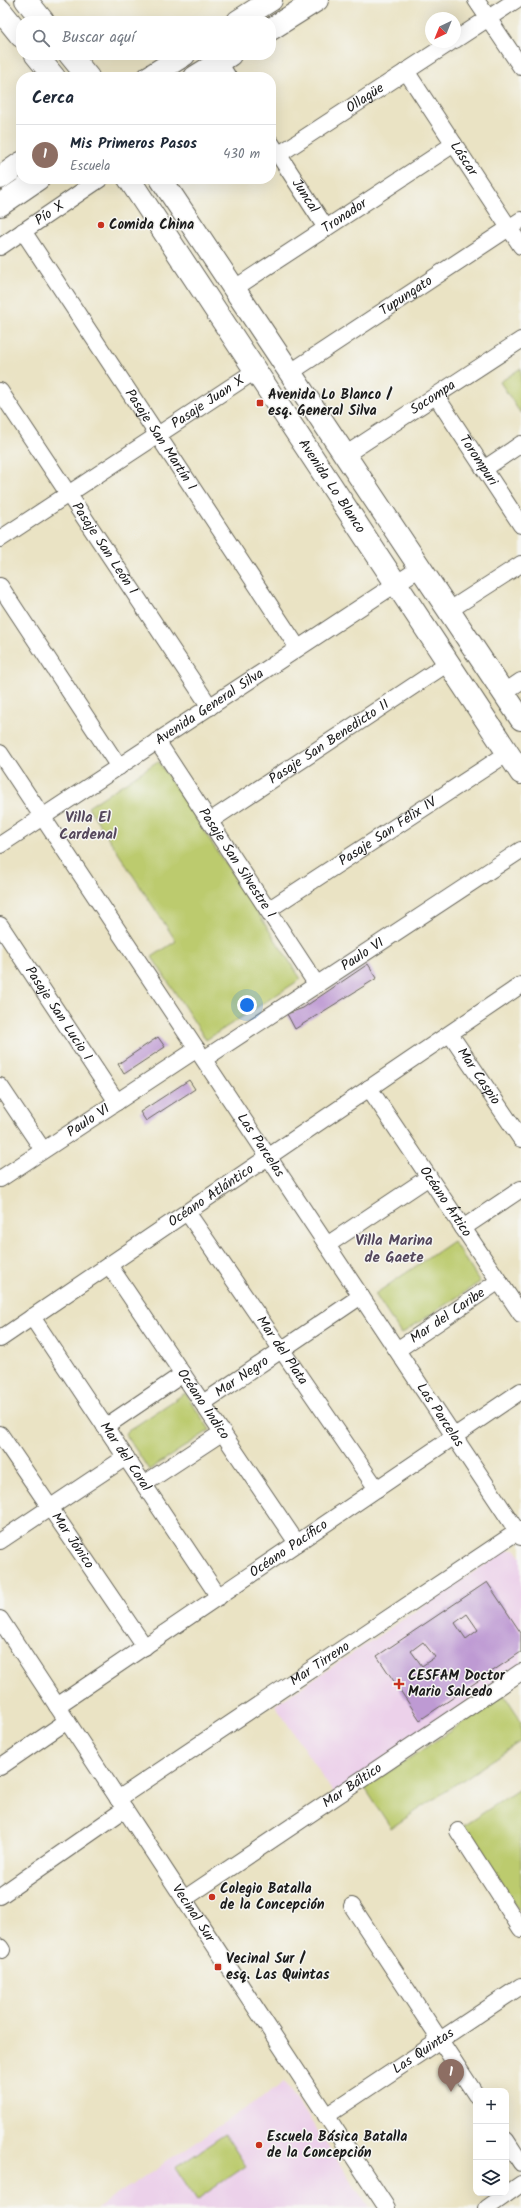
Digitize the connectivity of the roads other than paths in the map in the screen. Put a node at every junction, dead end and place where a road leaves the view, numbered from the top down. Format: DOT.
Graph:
graph roads {
  1 [pos="26,0"];
  2 [pos="271,0"];
  3 [pos="317,0"];
  4 [pos="476,0"];
  5 [pos="516,0"];
  6 [pos="0,10"];
  7 [pos="39,16"];
  8 [pos="246,16"];
  9 [pos="488,18"];
  10 [pos="276,26"];
  11 [pos="16,30"];
  12 [pos="461,36"];
  13 [pos="442,48"];
  14 [pos="40,60"];
  15 [pos="74,60"];
  16 [pos="176,60"];
  17 [pos="226,65"];
  18 [pos="521,67"];
  19 [pos="406,71"];
  20 [pos="50,72"];
  21 [pos="84,72"];
  22 [pos="156,72"];
  23 [pos="208,72"];
  24 [pos="454,144"];
  25 [pos="276,148"];
  26 [pos="276,151"];
  27 [pos="16,167"];
  28 [pos="0,178"];
  29 [pos="31,184"];
  30 [pos="93,184"];
  31 [pos="132,184"];
  32 [pos="164,184"];
  33 [pos="0,205"];
  34 [pos="515,224"];
  35 [pos="326,228"];
  36 [pos="23,231"];
  37 [pos="521,246"];
  38 [pos="0,247"];
  39 [pos="235,288"];
  40 [pos="521,340"];
  41 [pos="255,371"];
  42 [pos="290,372"];
  43 [pos="0,390"];
  44 [pos="436,396"];
  45 [pos="158,435"];
  46 [pos="521,444"];
  47 [pos="345,455"];
  48 [pos="484,469"];
  49 [pos="69,494"];
  50 [pos="521,525"];
  51 [pos="0,539"];
  52 [pos="521,564"];
  53 [pos="420,568"];
  54 [pos="396,584"];
  55 [pos="0,586"];
  56 [pos="448,611"];
  57 [pos="298,648"];
  58 [pos="448,663"];
  59 [pos="521,681"];
  60 [pos="503,693"];
  61 [pos="210,706"];
  62 [pos="521,720"];
  63 [pos="157,742"];
  64 [pos="0,753"];
  65 [pos="508,753"];
  66 [pos="119,767"];
  67 [pos="521,773"];
  68 [pos="43,817"];
  69 [pos="210,821"];
  70 [pos="0,845"];
  71 [pos="521,850"];
  72 [pos="268,910"];
  73 [pos="0,925"];
  74 [pos="317,985"];
  75 [pos="521,985"];
  76 [pos="450,1034"];
  77 [pos="200,1054"];
  78 [pos="0,1086"];
  79 [pos="369,1088"];
  80 [pos="116,1102"];
  81 [pos="521,1139"];
  82 [pos="43,1150"];
  83 [pos="268,1157"];
  84 [pos="428,1177"];
  85 [pos="0,1179"];
  86 [pos="521,1189"];
  87 [pos="187,1212"];
  88 [pos="463,1228"];
  89 [pos="327,1245"];
  90 [pos="110,1264"];
  91 [pos="499,1281"];
  92 [pos="361,1296"];
  93 [pos="521,1314"];
  94 [pos="32,1317"];
  95 [pos="0,1339"];
  96 [pos="282,1350"];
  97 [pos="396,1350"];
  98 [pos="183,1374"];
  99 [pos="521,1392"];
  100 [pos="203,1403"];
  101 [pos="105,1427"];
  102 [pos="223,1432"];
  103 [pos="0,1434"];
  104 [pos="455,1437"];
  105 [pos="126,1457"];
  106 [pos="144,1484"];
  107 [pos="377,1489"];
  108 [pos="50,1507"];
  109 [pos="520,1532"];
  110 [pos="0,1541"];
  111 [pos="297,1543"];
  112 [pos="219,1597"];
  113 [pos="0,1619"];
  114 [pos="5,1636"];
  115 [pos="145,1647"];
  116 [pos="521,1672"];
  117 [pos="57,1706"];
  118 [pos="67,1721"];
  119 [pos="0,1767"];
  120 [pos="122,1804"];
  121 [pos="458,1831"];
  122 [pos="0,1896"];
  123 [pos="184,1899"];
  124 [pos="352,1906"];
  125 [pos="521,1929"];
  126 [pos="521,1986"];
  127 [pos="440,2040"];
  128 [pos="473,2090"];
  129 [pos="326,2116"];
  130 [pos="509,2145"];
  131 [pos="521,2163"];
  132 [pos="521,2184"];
  133 [pos="387,2208"];
  134 [pos="487,2208"];
  1 -- 7 [label="main road"];
  2 -- 8 [label="main road"];
  3 -- 10 [label="main road"];
  4 -- 9 [label="street"];
  5 -- 9 [label="street"];
  6 -- 11 [label="main road"];
  9 -- 12 [label="street"];
  9 -- 18 [label="street"];
  13 -- 19 [label="street, Ollagüe"];
  14 -- 20 [label="main road"];
  15 -- 21 [label="main road"];
  16 -- 22 [label="main road"];
  17 -- 23 [label="main road"];
  19 -- 24 [label="street, Láscar"];
  19 -- 25 [label="street, Ollagüe"];
  24 -- 34 [label="street, Láscar"];
  24 -- 35 [label="street, Tronador"];
  26 -- 35 [label="street, Juncal"];
  27 -- 28 [label="main road"];
  29 -- 33 [label="main road"];
  30 -- 36 [label="street, Pío X"];
  31 -- 41 [label="main road, Avenida Lo Blanco"];
  32 -- 39 [label="main road, Avenida Lo Blanco"];
  34 -- 37 [label="street, Láscar"];
  34 -- 42 [label="street, Tupungato"];
  35 -- 39 [label="street, Tronador"];
  36 -- 38 [label="street, Pío X"];
  36 -- 45 [label="street, Pasaje San Martín I"];
  39 -- 42 [label="main road, Avenida Lo Blanco"];
  40 -- 44 [label="street, Socompa"];
  41 -- 45 [label="street, Pasaje Juan X"];
  41 -- 54 [label="main road, Avenida Lo Blanco"];
  42 -- 47 [label="main road, Avenida Lo Blanco"];
  43 -- 49 [label="street, Pasaje San León I"];
  44 -- 47 [label="street, Socompa"];
  44 -- 48 [label="street, Torompuri"];
  45 -- 49 [label="street, Pasaje Juan X"];
  45 -- 57 [label="street, Pasaje San Martín I"];
  46 -- 48 [label="street"];
  47 -- 53 [label="main road, Avenida Lo Blanco"];
  48 -- 50 [label="street, Torompuri"];
  49 -- 51 [label="street, Pasaje Juan X"];
  49 -- 61 [label="street, Pasaje San León I"];
  52 -- 56 [label="street"];
  53 -- 54 [label="street, Avenida General Silva"];
  53 -- 56 [label="main road, Avenida Lo Blanco"];
  54 -- 57 [label="street, Avenida General Silva"];
  54 -- 58 [label="main road, Avenida Lo Blanco"];
  55 -- 66 [label="street"];
  56 -- 60 [label="main road, Avenida Lo Blanco"];
  57 -- 61 [label="street, Avenida General Silva"];
  58 -- 65 [label="main road, Avenida Lo Blanco"];
  58 -- 69 [label="street, Pasaje San Benedicto II"];
  59 -- 60 [label="street"];
  60 -- 62 [label="main road, Avenida Lo Blanco"];
  61 -- 63 [label="street, Avenida General Silva"];
  63 -- 66 [label="street, Avenida General Silva"];
  63 -- 69 [label="street, Pasaje San Silvestre I"];
  64 -- 68 [label="street, Las Parcelas"];
  65 -- 67 [label="main road, Avenida Lo Blanco"];
  65 -- 72 [label="street, Pasaje San Félix IV"];
  66 -- 68 [label="street, Avenida General Silva"];
  68 -- 70 [label="street, Avenida General Silva"];
  68 -- 77 [label="street, Las Parcelas"];
  69 -- 72 [label="street, Pasaje San Silvestre I"];
  71 -- 74 [label="street, Paulo VI"];
  72 -- 74 [label="street, Pasaje San Silvestre I"];
  73 -- 80 [label="street, Pasaje San Lucio I"];
  74 -- 77 [label="street, Paulo VI"];
  75 -- 76 [label="street, Océano Atlántico"];
  76 -- 79 [label="street, Océano Atlántico"];
  76 -- 81 [label="street, Mar Caspio"];
  77 -- 80 [label="street, Paulo VI"];
  77 -- 83 [label="street, Las Parcelas"];
  78 -- 82 [label="street"];
  79 -- 83 [label="street, Océano Atlántico"];
  79 -- 84 [label="street, Océano Ártico"];
  80 -- 82 [label="street, Paulo VI"];
  82 -- 85 [label="street, Paulo VI"];
  83 -- 87 [label="street, Océano Atlántico"];
  83 -- 89 [label="street, Las Parcelas"];
  84 -- 88 [label="street, Océano Ártico"];
  84 -- 89 [label="street"];
  86 -- 88 [label="street"];
  87 -- 90 [label="street, Océano Atlántico"];
  87 -- 96 [label="street, Mar del Plata"];
  88 -- 91 [label="street, Océano Ártico"];
  89 -- 92 [label="street, Las Parcelas"];
  90 -- 94 [label="street, Océano Atlántico"];
  90 -- 98 [label="street, Océano Índico"];
  91 -- 93 [label="street, Océano Ártico"];
  91 -- 97 [label="street, Mar del Caribe"];
  92 -- 96 [label="street, Mar Negro"];
  92 -- 97 [label="street, Las Parcelas"];
  94 -- 95 [label="street, Océano Atlántico"];
  94 -- 101 [label="street, Mar del Coral"];
  96 -- 100 [label="street, Mar Negro"];
  96 -- 107 [label="street, Mar del Plata"];
  97 -- 104 [label="street, Las Parcelas"];
  98 -- 100 [label="street, Océano Índico"];
  98 -- 101 [label="street"];
  99 -- 104 [label="street, Océano Pacífico"];
  100 -- 102 [label="street, Océano Índico"];
  101 -- 105 [label="street, Mar del Coral"];
  102 -- 106 [label="street"];
  102 -- 111 [label="street, Océano Índico"];
  103 -- 108 [label="street, Mar Jónico"];
  104 -- 107 [label="street, Océano Pacífico"];
  104 -- 109 [label="street, Las Parcelas"];
  105 -- 106 [label="street, Mar del Coral"];
  105 -- 108 [label="street"];
  106 -- 112 [label="street, Mar del Coral"];
  107 -- 111 [label="street, Océano Pacífico"];
  108 -- 110 [label="street"];
  108 -- 115 [label="street, Mar Jónico"];
  109 -- 120 [label="street, Mar Tirreno"];
  111 -- 112 [label="street, Océano Pacífico"];
  112 -- 115 [label="street, Océano Pacífico"];
  113 -- 114 [label="street, Vecinal Sur"];
  114 -- 117 [label="street, Vecinal Sur"];
  115 -- 117 [label="street, Océano Pacífico"];
  116 -- 123 [label="street, Mar Báltico"];
  117 -- 118 [label="street, Vecinal Sur"];
  118 -- 119 [label="street"];
  118 -- 120 [label="street, Vecinal Sur"];
  120 -- 122 [label="street, Mar Tirreno"];
  120 -- 123 [label="street, Vecinal Sur"];
  121 -- 125 [label="street"];
  123 -- 129 [label="street, Vecinal Sur"];
  124 -- 127 [label="street"];
  126 -- 127 [label="street, Las Quintas"];
  127 -- 128 [label="street"];
  127 -- 129 [label="street, Las Quintas"];
  129 -- 133 [label="street, Vecinal Sur"];
  130 -- 131 [label="street"];
  132 -- 134 [label="street"];
}
